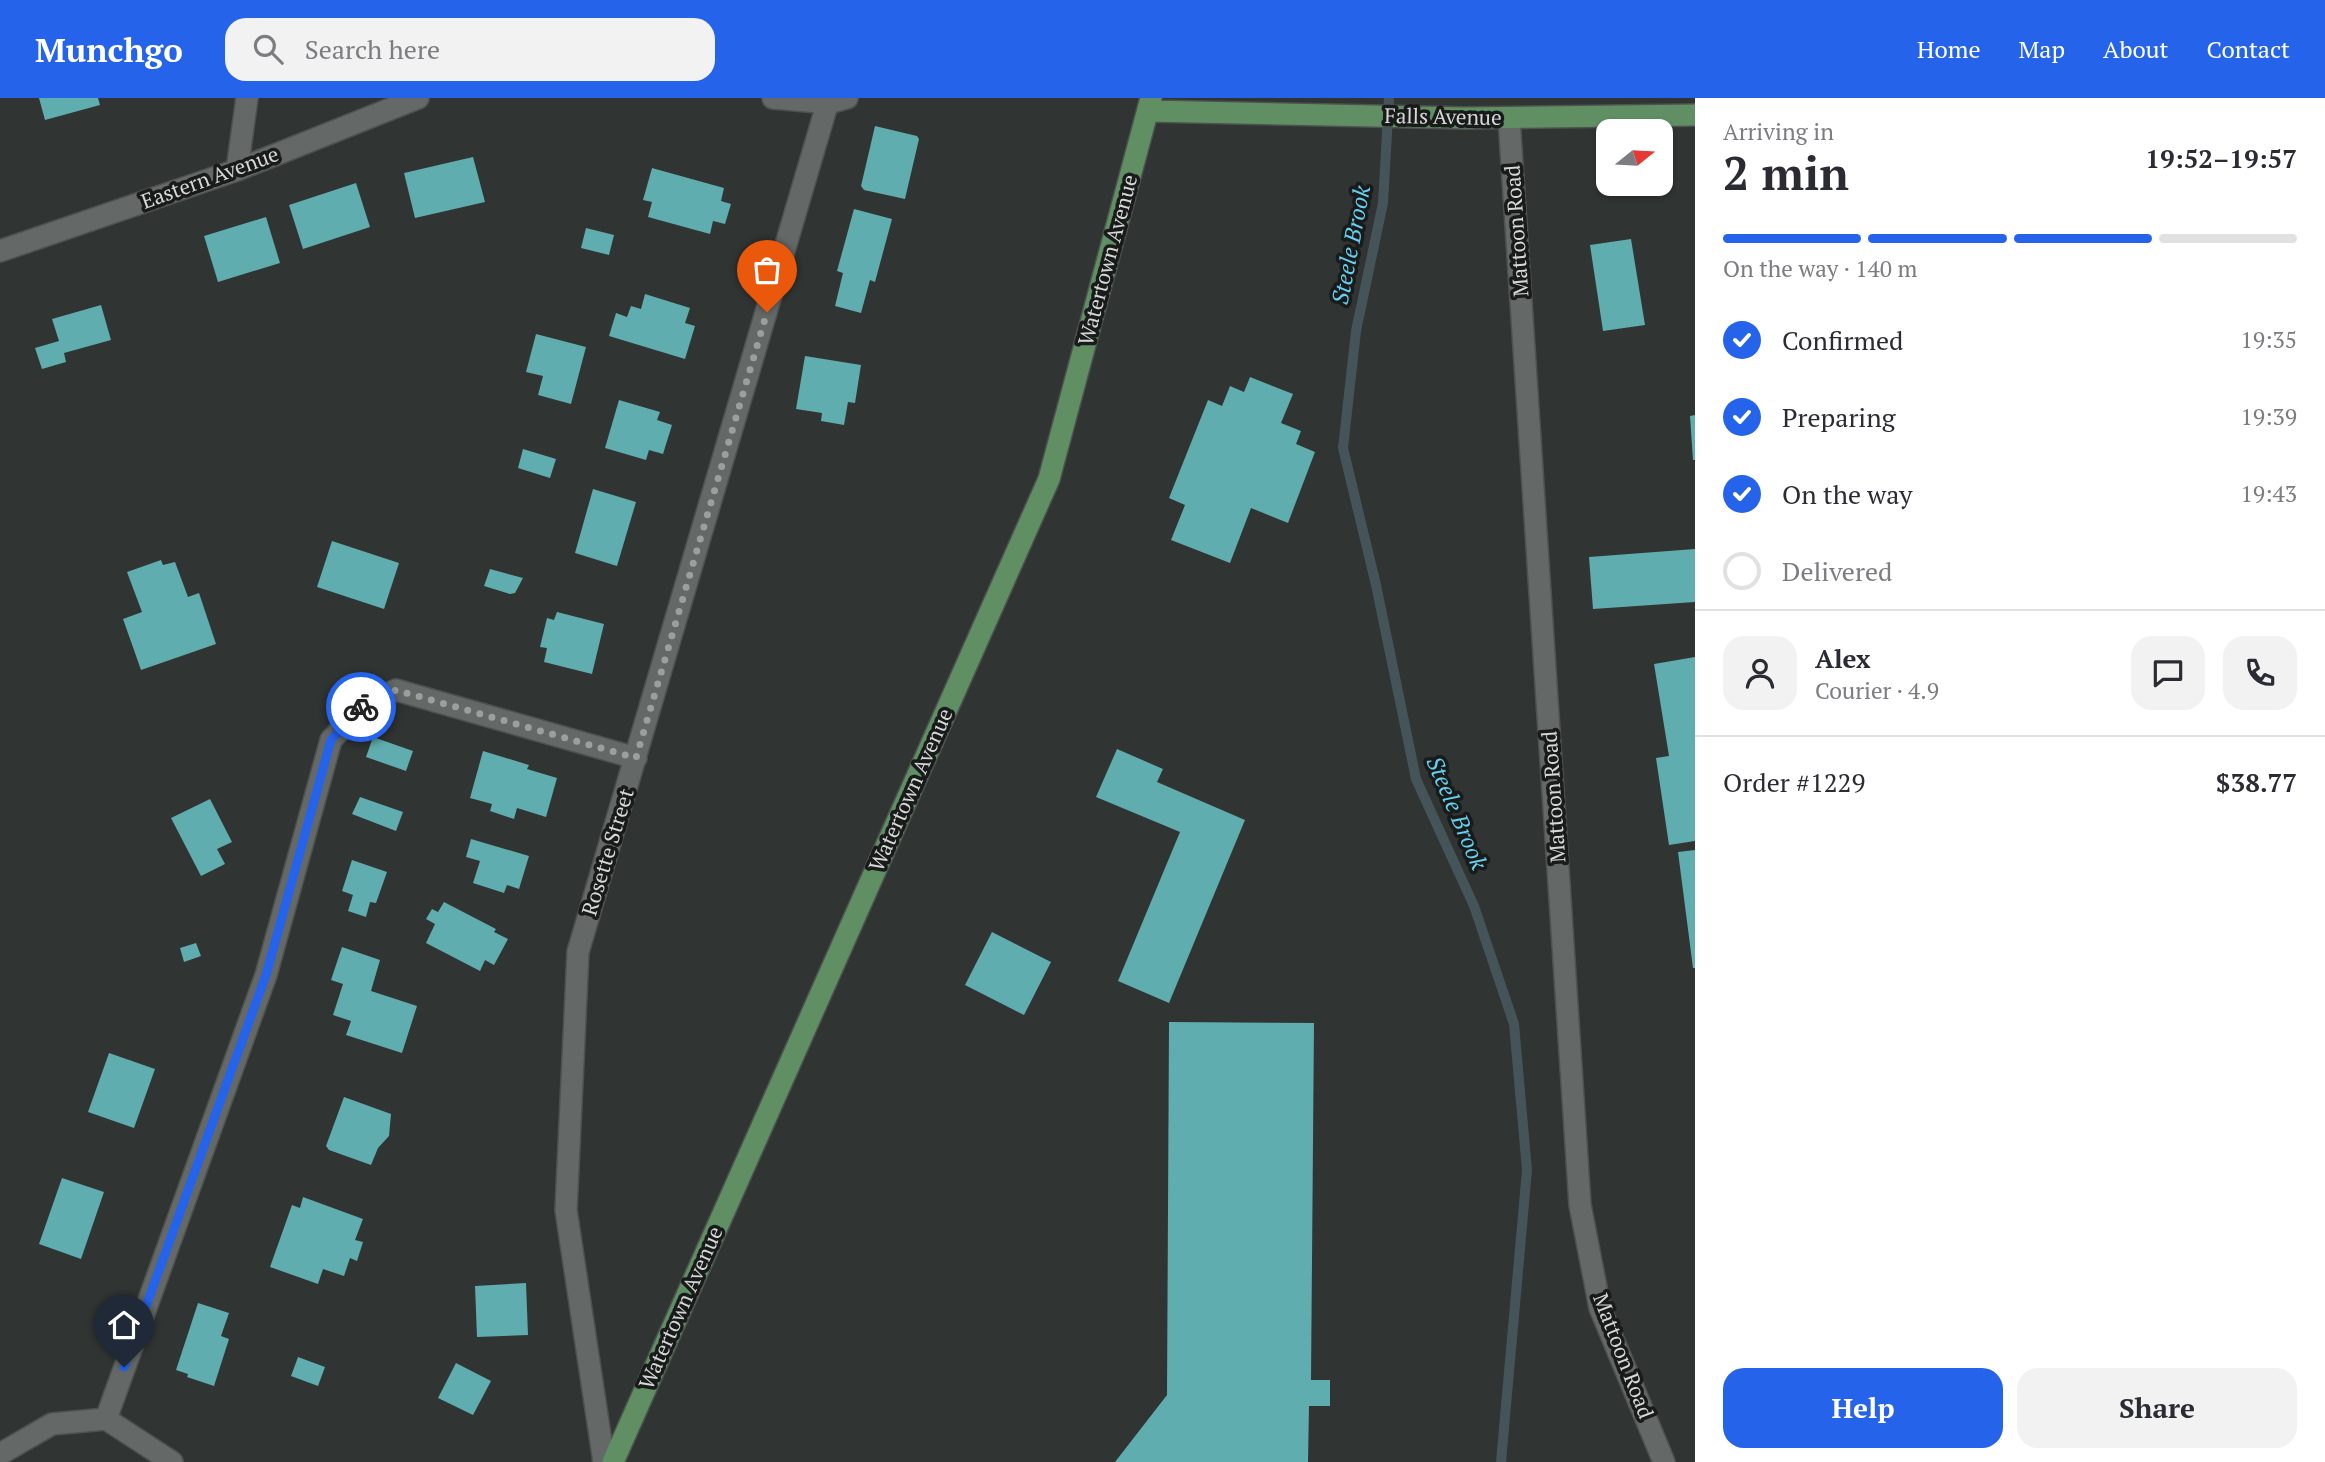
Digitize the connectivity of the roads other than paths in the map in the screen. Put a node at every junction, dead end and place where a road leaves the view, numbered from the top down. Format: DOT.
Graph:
graph roads {
  1 [pos="247,98"];
  2 [pos="418,98"];
  3 [pos="773,98"];
  4 [pos="835,100"];
  5 [pos="1150,104"];
  6 [pos="1695,115"];
  7 [pos="1509,118"];
  8 [pos="237,170"];
  9 [pos="0,251"];
  10 [pos="636,758"];
  11 [pos="106,1419"];
  12 [pos="0,1454"];
  13 [pos="172,1462"];
  14 [pos="604,1462"];
  15 [pos="613,1462"];
  16 [pos="1664,1462"];
  1 -- 8 [label="street"];
  2 -- 8 [label="street, Eastern Avenue"];
  3 -- 4 [label="street"];
  4 -- 10 [label="street, Rosette Street"];
  5 -- 7 [label="main road, Falls Avenue"];
  5 -- 15 [label="main road, Watertown Avenue"];
  6 -- 7 [label="main road, Falls Avenue"];
  7 -- 16 [label="street, Mattoon Road"];
  8 -- 9 [label="street, Eastern Avenue"];
  10 -- 11 [label="street"];
  10 -- 14 [label="street, Rosette Street"];
  11 -- 12 [label="street"];
  11 -- 13 [label="street"];
}
